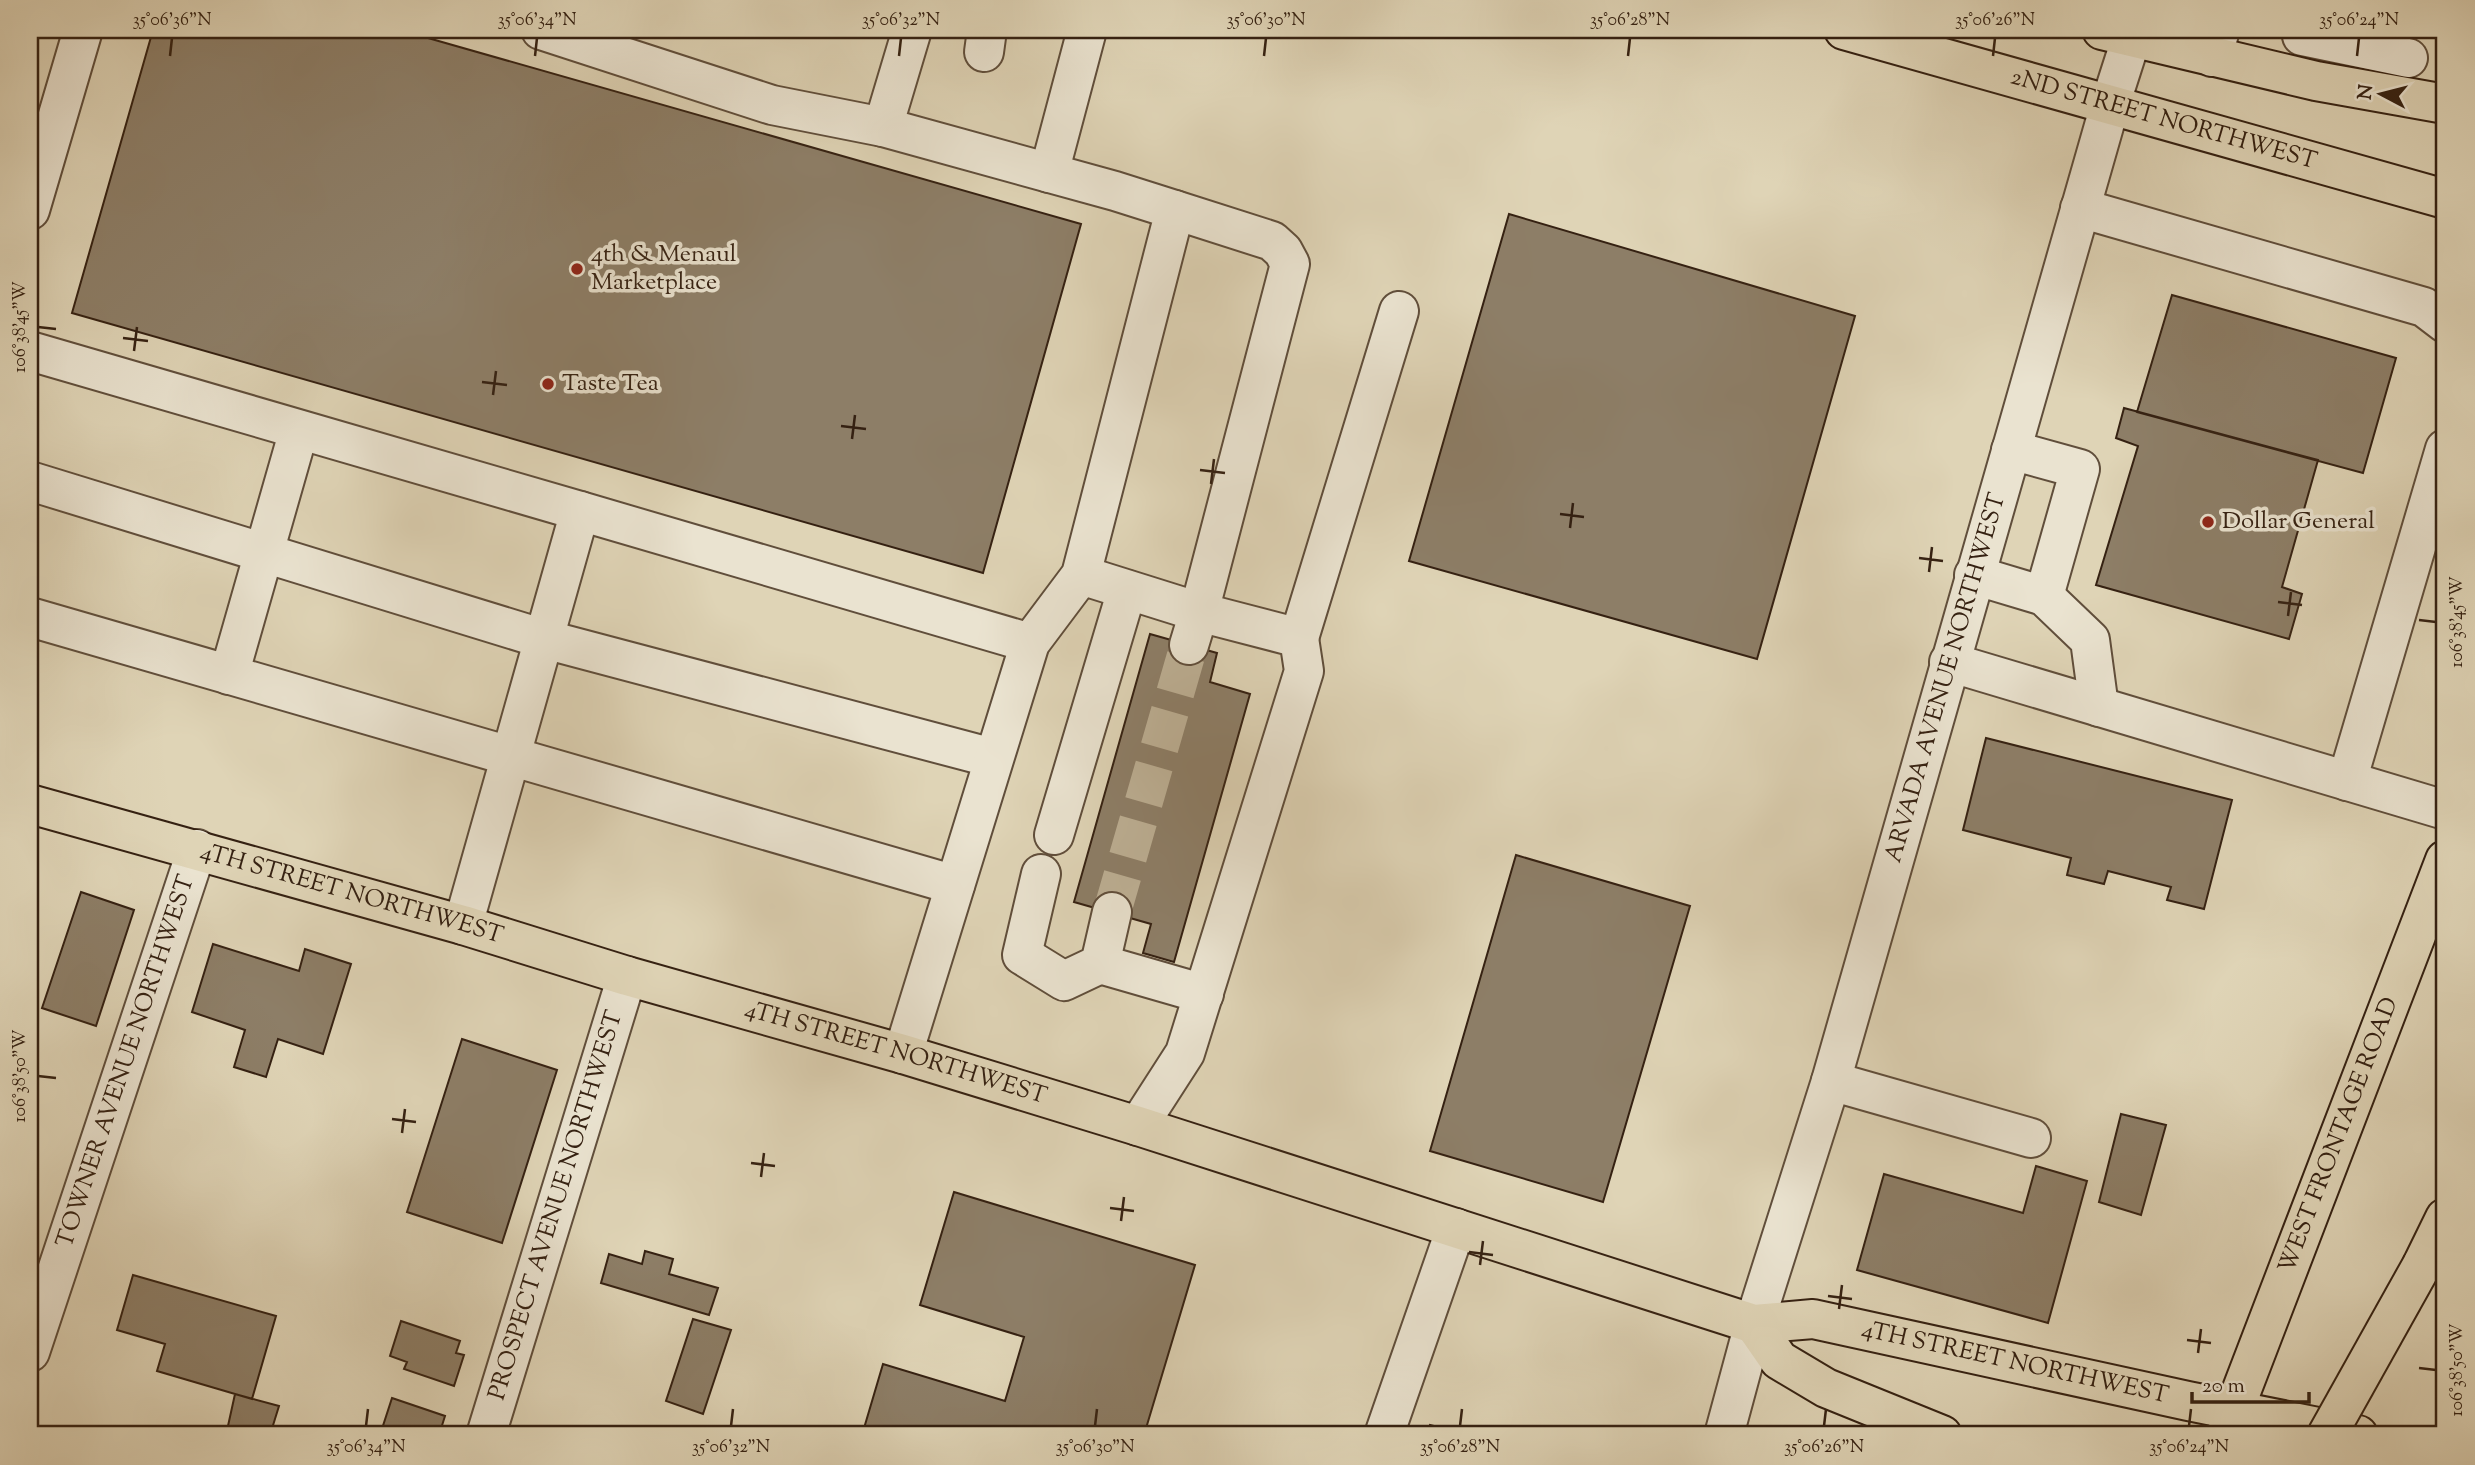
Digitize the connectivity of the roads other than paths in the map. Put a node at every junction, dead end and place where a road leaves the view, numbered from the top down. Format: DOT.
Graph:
graph roads {
  1 [pos="83,30"];
  2 [pos="541,30"];
  3 [pos="912,30"];
  4 [pos="1087,30"];
  5 [pos="1844,30"];
  6 [pos="2295,32"];
  7 [pos="2123,33"];
  8 [pos="2216,43"];
  9 [pos="2412,44"];
  10 [pos="2399,96"];
  11 [pos="2445,104"];
  12 [pos="2110,105"];
  13 [pos="883,127"];
  14 [pos="39,143"];
  15 [pos="1049,173"];
  16 [pos="2445,199"];
  17 [pos="2080,208"];
  18 [pos="30,210"];
  19 [pos="1175,211"];
  20 [pos="1399,311"];
  21 [pos="2445,323"];
  22 [pos="30,351"];
  23 [pos="299,430"];
  24 [pos="2445,449"];
  25 [pos="2011,450"];
  26 [pos="30,481"];
  27 [pos="580,510"];
  28 [pos="264,552"];
  29 [pos="1081,575"];
  30 [pos="1974,575"];
  31 [pos="1127,590"];
  32 [pos="2045,596"];
  33 [pos="30,617"];
  34 [pos="1194,629"];
  35 [pos="1299,638"];
  36 [pos="544,639"];
  37 [pos="1030,643"];
  38 [pos="1949,663"];
  39 [pos="229,675"];
  40 [pos="2099,707"];
  41 [pos="511,757"];
  42 [pos="993,758"];
  43 [pos="2347,781"];
  44 [pos="30,804"];
  45 [pos="2445,810"];
  46 [pos="1054,835"];
  47 [pos="197,849"];
  48 [pos="2445,860"];
  49 [pos="1041,874"];
  50 [pos="955,885"];
  51 [pos="1112,912"];
  52 [pos="463,925"];
  53 [pos="1100,964"];
  54 [pos="627,976"];
  55 [pos="1204,994"];
  56 [pos="903,1054"];
  57 [pos="1831,1081"];
  58 [pos="1138,1126"];
  59 [pos="2031,1138"];
  60 [pos="2445,1218"];
  61 [pos="1456,1228"];
  62 [pos="1754,1324"];
  63 [pos="30,1352"];
  64 [pos="2230,1423"];
  65 [pos="486,1435"];
  66 [pos="1384,1435"];
  67 [pos="1724,1435"];
  68 [pos="1942,1435"];
  69 [pos="2326,1435"];
  70 [pos="2358,1435"];
  1 -- 14 [label="street"];
  2 -- 13 [label="street"];
  3 -- 13 [label="street"];
  4 -- 15 [label="street"];
  5 -- 12 [label="main road, 2ND STREET NORTHWEST"];
  6 -- 9 [label="street"];
  7 -- 8 [label="main road"];
  7 -- 12 [label="street, ARVADA AVENUE NORTHWEST"];
  8 -- 10 [label="main road"];
  9 -- 10 [label="street"];
  10 -- 11 [label="main road"];
  12 -- 16 [label="main road, 2ND STREET NORTHWEST"];
  12 -- 17 [label="street, ARVADA AVENUE NORTHWEST"];
  13 -- 15 [label="street"];
  14 -- 18 [label="street"];
  15 -- 19 [label="street"];
  17 -- 21 [label="street"];
  17 -- 25 [label="street, ARVADA AVENUE NORTHWEST"];
  19 -- 29 [label="street"];
  19 -- 34 [label="street"];
  20 -- 35 [label="street"];
  22 -- 23 [label="street"];
  23 -- 27 [label="street"];
  23 -- 28 [label="street"];
  24 -- 43 [label="street"];
  25 -- 30 [label="street, ARVADA AVENUE NORTHWEST"];
  25 -- 32 [label="street"];
  26 -- 28 [label="street"];
  27 -- 36 [label="street"];
  27 -- 37 [label="street"];
  28 -- 36 [label="street"];
  28 -- 39 [label="street"];
  29 -- 31 [label="street"];
  29 -- 37 [label="street"];
  30 -- 32 [label="street"];
  30 -- 38 [label="street, ARVADA AVENUE NORTHWEST"];
  31 -- 34 [label="street"];
  31 -- 46 [label="street"];
  32 -- 40 [label="street"];
  33 -- 39 [label="street"];
  34 -- 35 [label="street"];
  35 -- 55 [label="street"];
  36 -- 41 [label="street"];
  36 -- 42 [label="street"];
  37 -- 42 [label="street"];
  38 -- 40 [label="street"];
  38 -- 57 [label="street, ARVADA AVENUE NORTHWEST"];
  39 -- 41 [label="street"];
  40 -- 43 [label="street"];
  41 -- 50 [label="street"];
  41 -- 52 [label="street"];
  42 -- 50 [label="street"];
  43 -- 45 [label="street"];
  44 -- 47 [label="main road, 4TH STREET NORTHWEST"];
  47 -- 52 [label="main road, 4TH STREET NORTHWEST"];
  47 -- 63 [label="street, TOWNER AVENUE NORTHWEST"];
  48 -- 64 [label="main road, WEST FRONTAGE ROAD"];
  49 -- 53 [label="street"];
  50 -- 56 [label="street"];
  51 -- 53 [label="street"];
  52 -- 54 [label="main road, 4TH STREET NORTHWEST"];
  53 -- 55 [label="street"];
  54 -- 56 [label="main road, 4TH STREET NORTHWEST"];
  54 -- 65 [label="street, PROSPECT AVENUE NORTHWEST"];
  55 -- 58 [label="street"];
  56 -- 58 [label="main road, 4TH STREET NORTHWEST"];
  57 -- 59 [label="street"];
  57 -- 62 [label="street, ARVADA AVENUE NORTHWEST"];
  58 -- 61 [label="main road, 4TH STREET NORTHWEST"];
  60 -- 69 [label="main road, bridge"];
  61 -- 62 [label="main road, 4TH STREET NORTHWEST"];
  61 -- 66 [label="street"];
  62 -- 64 [label="main road, 4TH STREET NORTHWEST"];
  62 -- 67 [label="street, ARVADA AVENUE NORTHWEST"];
  62 -- 68 [label="main road"];
  64 -- 70 [label="main road, 4TH STREET NORTHWEST"];
}
